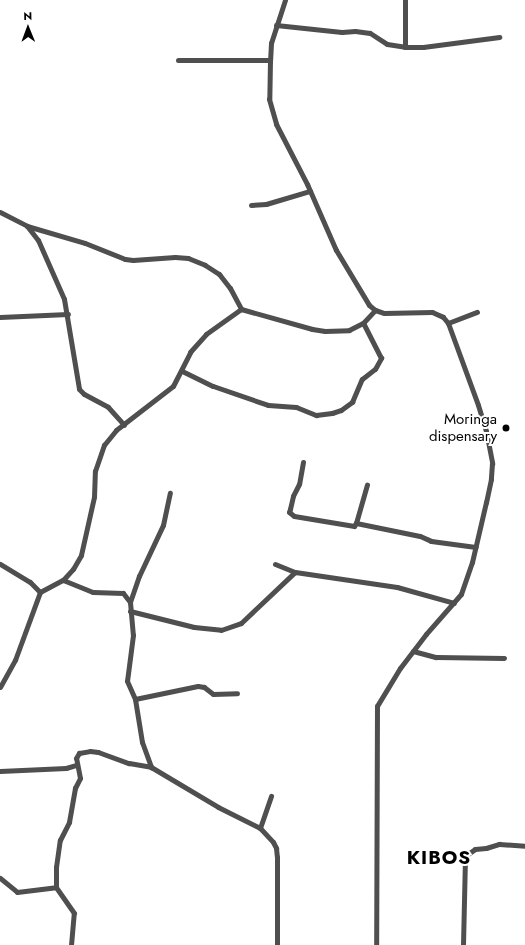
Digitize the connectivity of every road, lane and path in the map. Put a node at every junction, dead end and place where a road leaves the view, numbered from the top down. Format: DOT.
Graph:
graph roads {
  1 [pos="285,0"];
  2 [pos="404,0"];
  3 [pos="276,25"];
  4 [pos="499,37"];
  5 [pos="405,47"];
  6 [pos="178,60"];
  7 [pos="270,60"];
  8 [pos="310,191"];
  9 [pos="251,205"];
  10 [pos="0,212"];
  11 [pos="27,226"];
  12 [pos="241,309"];
  13 [pos="374,310"];
  14 [pos="477,312"];
  15 [pos="68,314"];
  16 [pos="0,317"];
  17 [pos="363,323"];
  18 [pos="448,323"];
  19 [pos="182,371"];
  20 [pos="124,425"];
  21 [pos="303,462"];
  22 [pos="367,484"];
  23 [pos="170,493"];
  24 [pos="356,523"];
  25 [pos="476,547"];
  26 [pos="0,564"];
  27 [pos="275,564"];
  28 [pos="295,572"];
  29 [pos="63,580"];
  30 [pos="40,592"];
  31 [pos="130,602"];
  32 [pos="454,603"];
  33 [pos="130,611"];
  34 [pos="413,651"];
  35 [pos="504,658"];
  36 [pos="0,687"];
  37 [pos="237,693"];
  38 [pos="135,699"];
  39 [pos="76,765"];
  40 [pos="151,767"];
  41 [pos="0,771"];
  42 [pos="271,796"];
  43 [pos="260,828"];
  44 [pos="525,846"];
  45 [pos="0,878"];
  46 [pos="56,886"];
  47 [pos="71,945"];
  48 [pos="277,945"];
  49 [pos="376,945"];
  50 [pos="463,945"];
  1 -- 3 [label="street"];
  2 -- 5 [label="street"];
  3 -- 5 [label="street"];
  3 -- 7 [label="street"];
  4 -- 5 [label="street"];
  6 -- 7 [label="street"];
  7 -- 8 [label="street"];
  8 -- 9 [label="street"];
  8 -- 13 [label="street"];
  10 -- 11 [label="street"];
  11 -- 12 [label="street"];
  11 -- 15 [label="street"];
  12 -- 17 [label="street"];
  12 -- 19 [label="street"];
  13 -- 17 [label="street"];
  13 -- 18 [label="street"];
  14 -- 18 [label="street"];
  15 -- 16 [label="street"];
  15 -- 20 [label="street"];
  17 -- 19 [label="street"];
  18 -- 25 [label="street"];
  19 -- 20 [label="street"];
  20 -- 29 [label="street"];
  21 -- 24 [label="street"];
  22 -- 24 [label="street"];
  23 -- 31 [label="street"];
  24 -- 25 [label="street"];
  25 -- 32 [label="street"];
  26 -- 30 [label="street"];
  27 -- 28 [label="street"];
  28 -- 32 [label="street"];
  28 -- 33 [label="street"];
  29 -- 30 [label="street"];
  29 -- 31 [label="street"];
  30 -- 36 [label="street"];
  31 -- 33 [label="street"];
  32 -- 34 [label="street"];
  33 -- 38 [label="street"];
  34 -- 35 [label="street"];
  34 -- 49 [label="street"];
  37 -- 38 [label="street"];
  38 -- 40 [label="street"];
  39 -- 40 [label="street"];
  39 -- 41 [label="street"];
  39 -- 46 [label="street"];
  40 -- 43 [label="street"];
  42 -- 43 [label="street"];
  43 -- 48 [label="street"];
  44 -- 50 [label="street"];
  45 -- 46 [label="street"];
  46 -- 47 [label="street"];
}
